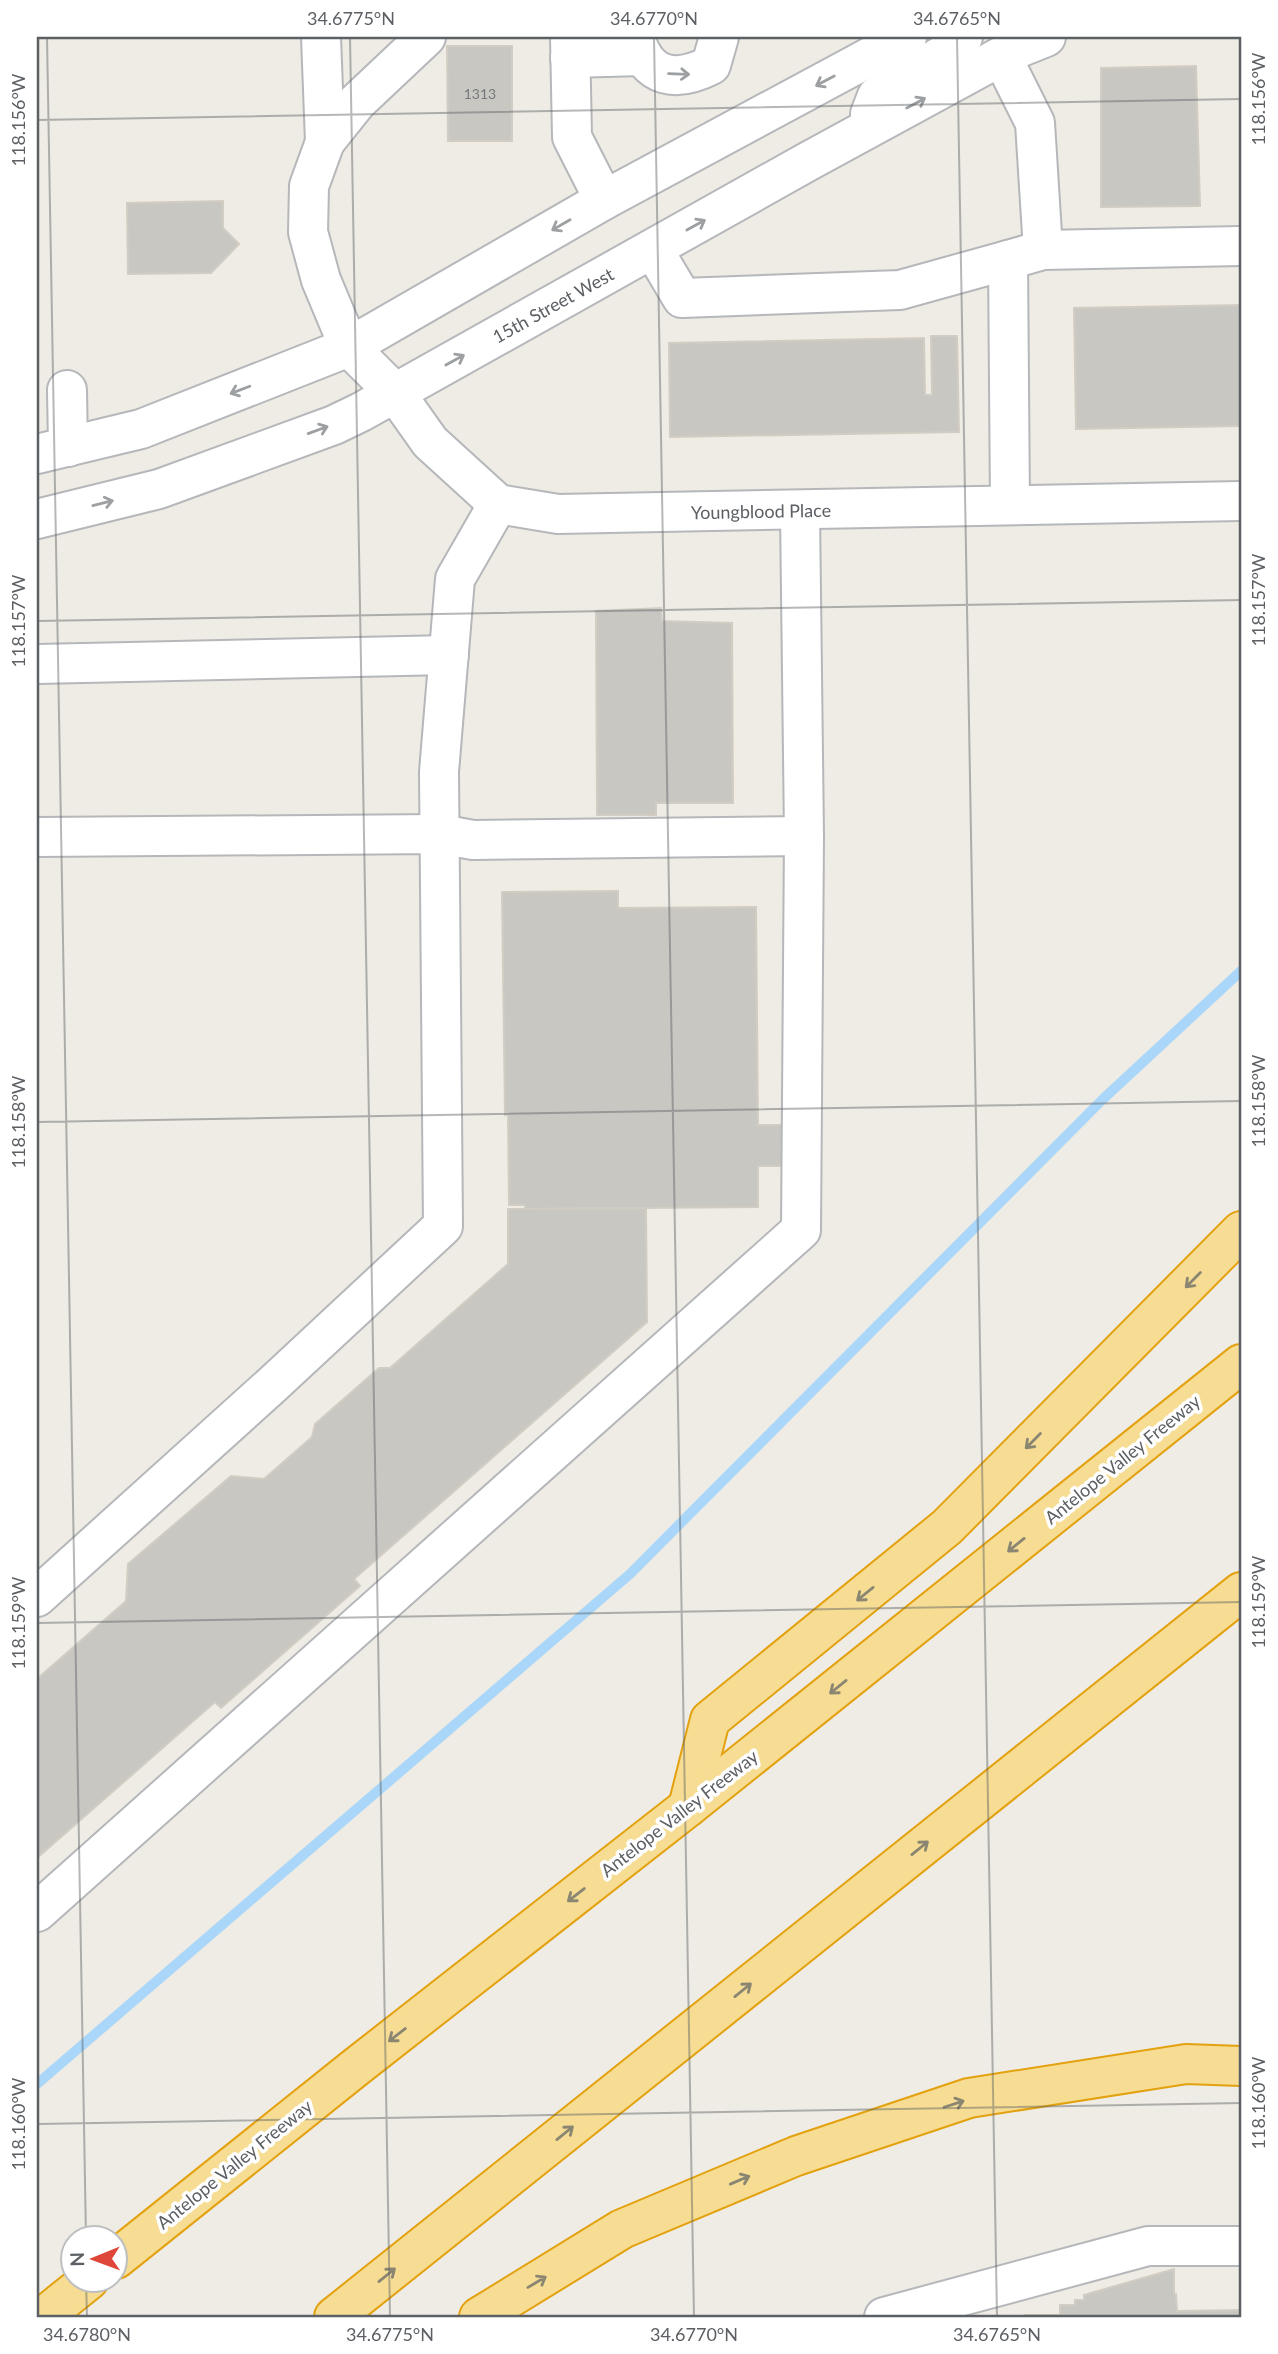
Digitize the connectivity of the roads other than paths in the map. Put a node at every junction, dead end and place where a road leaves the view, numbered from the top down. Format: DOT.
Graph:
graph roads {
  1 [pos="321,37"];
  2 [pos="426,37"];
  3 [pos="719,37"];
  4 [pos="907,37"];
  5 [pos="963,37"];
  6 [pos="1046,37"];
  7 [pos="570,47"];
  8 [pos="639,47"];
  9 [pos="1002,57"];
  10 [pos="863,132"];
  11 [pos="325,142"];
  12 [pos="604,200"];
  13 [pos="1241,246"];
  14 [pos="653,249"];
  15 [pos="1026,255"];
  16 [pos="349,347"];
  17 [pos="67,390"];
  18 [pos="396,394"];
  19 [pos="50,455"];
  20 [pos="1241,501"];
  21 [pos="498,504"];
  22 [pos="1010,505"];
  23 [pos="800,511"];
  24 [pos="37,519"];
  25 [pos="449,654"];
  26 [pos="37,664"];
  27 [pos="440,834"];
  28 [pos="804,836"];
  29 [pos="37,837"];
  30 [pos="1241,1231"];
  31 [pos="1241,1364"];
  32 [pos="1241,1592"];
  33 [pos="37,1597"];
  34 [pos="688,1807"];
  35 [pos="37,1912"];
  36 [pos="1241,2066"];
  37 [pos="1241,2246"];
  38 [pos="130,2248"];
  39 [pos="72,2294"];
  40 [pos="43,2317"];
  41 [pos="334,2317"];
  42 [pos="479,2317"];
  43 [pos="884,2317"];
  1 -- 11 [label="street"];
  2 -- 11 [label="street"];
  8 -- 3 [label="street, one-way"];
  4 -- 12 [label="street, one-way"];
  5 -- 10 [label="street"];
  6 -- 9 [label="street, 15th Street West"];
  7 -- 8 [label="street"];
  7 -- 12 [label="street"];
  10 -- 9 [label="street, 15th Street West, one-way"];
  9 -- 15 [label="street"];
  14 -- 10 [label="street, 15th Street West, one-way"];
  11 -- 16 [label="street"];
  12 -- 16 [label="street, one-way"];
  13 -- 15 [label="street"];
  14 -- 15 [label="street"];
  18 -- 14 [label="street, 15th Street West, one-way"];
  15 -- 22 [label="street"];
  16 -- 18 [label="street"];
  16 -- 19 [label="street, one-way"];
  17 -- 19 [label="street"];
  18 -- 21 [label="street"];
  24 -- 18 [label="street, 15th Street West, one-way"];
  20 -- 22 [label="street, Youngblood Place"];
  21 -- 23 [label="street, Youngblood Place"];
  21 -- 25 [label="street"];
  22 -- 23 [label="street, Youngblood Place"];
  23 -- 28 [label="street"];
  25 -- 26 [label="street"];
  25 -- 27 [label="street"];
  27 -- 28 [label="street"];
  27 -- 29 [label="street"];
  27 -- 33 [label="street"];
  28 -- 35 [label="street"];
  30 -- 34 [label="highway, one-way"];
  31 -- 34 [label="highway, Antelope Valley Freeway, one-way"];
  41 -- 32 [label="highway, one-way"];
  34 -- 38 [label="highway, Antelope Valley Freeway, one-way"];
  42 -- 36 [label="highway, one-way"];
  37 -- 43 [label="street"];
  39 -- 40 [label="highway"];
}
